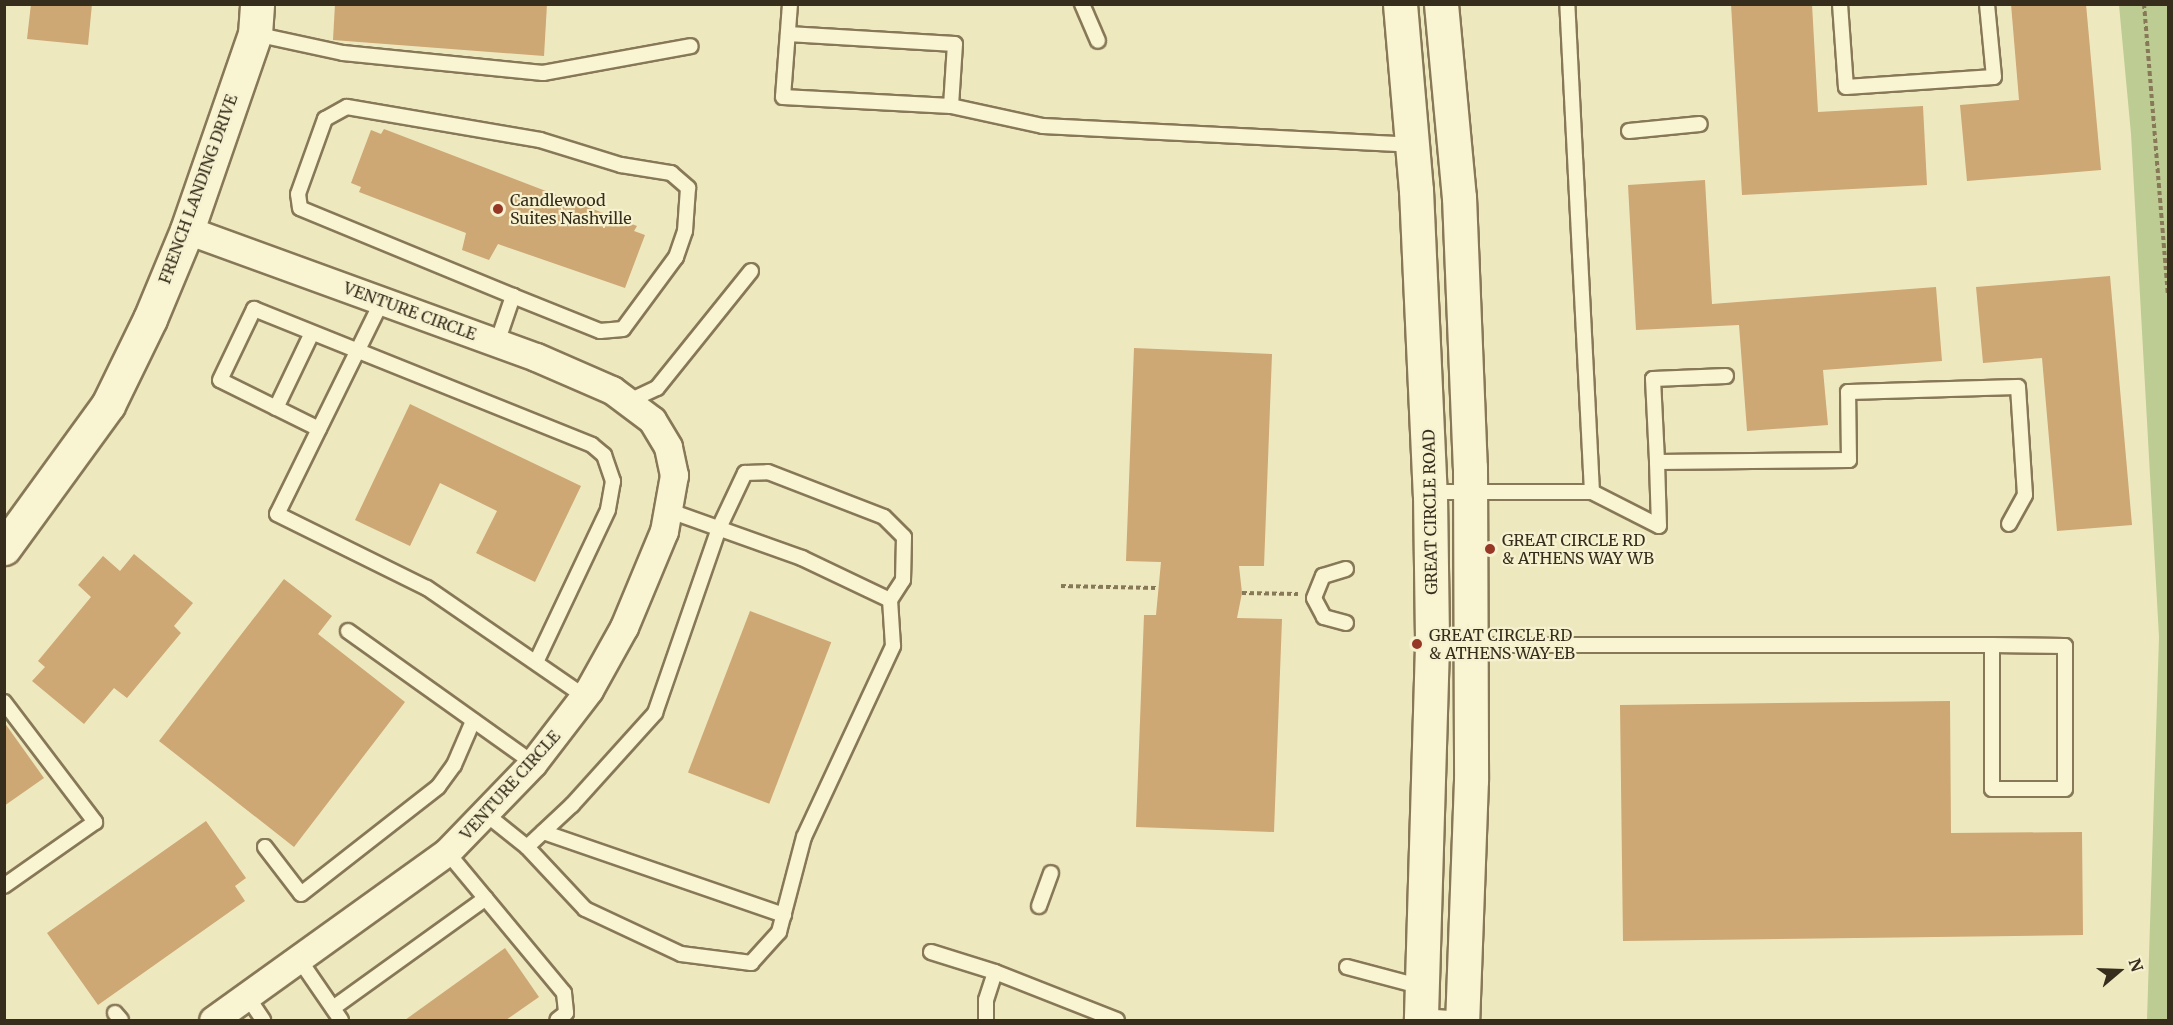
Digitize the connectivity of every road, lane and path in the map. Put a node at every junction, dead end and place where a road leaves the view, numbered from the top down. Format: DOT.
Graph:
graph roads {
  1 [pos="790,4"];
  2 [pos="1082,4"];
  3 [pos="1400,4"];
  4 [pos="1441,4"];
  5 [pos="1567,4"];
  6 [pos="1840,4"];
  7 [pos="1987,4"];
  8 [pos="2144,4"];
  9 [pos="256,19"];
  10 [pos="788,34"];
  11 [pos="1098,41"];
  12 [pos="691,46"];
  13 [pos="951,106"];
  14 [pos="1700,124"];
  15 [pos="1629,131"];
  16 [pos="1412,145"];
  17 [pos="187,230"];
  18 [pos="751,272"];
  19 [pos="2169,295"];
  20 [pos="513,296"];
  21 [pos="382,301"];
  22 [pos="312,333"];
  23 [pos="497,342"];
  24 [pos="357,351"];
  25 [pos="1726,376"];
  26 [pos="629,401"];
  27 [pos="276,408"];
  28 [pos="319,429"];
  29 [pos="1657,462"];
  30 [pos="1430,492"];
  31 [pos="1592,492"];
  32 [pos="1471,494"];
  33 [pos="670,511"];
  34 [pos="2009,524"];
  35 [pos="719,528"];
  36 [pos="4,548"];
  37 [pos="1346,569"];
  38 [pos="1061,586"];
  39 [pos="1156,588"];
  40 [pos="1242,593"];
  41 [pos="1315,595"];
  42 [pos="890,600"];
  43 [pos="1346,623"];
  44 [pos="348,631"];
  45 [pos="1432,645"];
  46 [pos="1471,645"];
  47 [pos="1992,645"];
  48 [pos="537,660"];
  49 [pos="584,696"];
  50 [pos="4,702"];
  51 [pos="473,721"];
  52 [pos="533,763"];
  53 [pos="487,815"];
  54 [pos="543,832"];
  55 [pos="265,847"];
  56 [pos="527,847"];
  57 [pos="447,852"];
  58 [pos="1051,873"];
  59 [pos="4,886"];
  60 [pos="486,898"];
  61 [pos="1039,906"];
  62 [pos="784,915"];
  63 [pos="931,952"];
  64 [pos="299,959"];
  65 [pos="1347,967"];
  66 [pos="995,972"];
  67 [pos="247,996"];
  68 [pos="333,1008"];
  69 [pos="1421,1008"];
  70 [pos="213,1020"];
  71 [pos="263,1020"];
  72 [pos="341,1020"];
  73 [pos="557,1020"];
  74 [pos="986,1020"];
  75 [pos="1117,1020"];
  76 [pos="1467,1020"];
  1 -- 10 [label="lane"];
  2 -- 11 [label="lane"];
  3 -- 16 [label="street, GREAT CIRCLE ROAD"];
  4 -- 32 [label="street"];
  5 -- 31 [label="lane"];
  6 -- 7 [label="lane"];
  8 -- 19 [label="path"];
  9 -- 12 [label="lane"];
  9 -- 17 [label="street, FRENCH LANDING DRIVE"];
  10 -- 13 [label="lane"];
  10 -- 13 [label="lane"];
  13 -- 16 [label="lane"];
  14 -- 15 [label="lane"];
  16 -- 30 [label="street, GREAT CIRCLE ROAD"];
  17 -- 21 [label="street, VENTURE CIRCLE"];
  17 -- 36 [label="street, FRENCH LANDING DRIVE"];
  18 -- 26 [label="lane"];
  20 -- 20 [label="lane"];
  20 -- 23 [label="lane"];
  21 -- 23 [label="street, VENTURE CIRCLE"];
  21 -- 24 [label="lane"];
  22 -- 24 [label="lane"];
  22 -- 27 [label="lane"];
  22 -- 27 [label="lane"];
  23 -- 26 [label="street, VENTURE CIRCLE"];
  24 -- 28 [label="lane"];
  24 -- 48 [label="lane"];
  25 -- 29 [label="lane"];
  26 -- 33 [label="street, VENTURE CIRCLE"];
  27 -- 28 [label="lane"];
  28 -- 48 [label="lane"];
  29 -- 31 [label="lane"];
  29 -- 34 [label="lane"];
  30 -- 32 [label="lane"];
  30 -- 45 [label="street, GREAT CIRCLE ROAD"];
  31 -- 32 [label="lane"];
  32 -- 46 [label="street"];
  33 -- 35 [label="lane"];
  33 -- 49 [label="street, VENTURE CIRCLE"];
  35 -- 42 [label="lane"];
  35 -- 42 [label="lane"];
  35 -- 54 [label="lane"];
  37 -- 41 [label="lane"];
  38 -- 39 [label="path"];
  40 -- 41 [label="path"];
  41 -- 43 [label="lane"];
  42 -- 62 [label="lane"];
  44 -- 51 [label="lane"];
  45 -- 46 [label="lane"];
  45 -- 69 [label="street, GREAT CIRCLE ROAD"];
  46 -- 47 [label="lane"];
  46 -- 76 [label="street"];
  47 -- 47 [label="lane"];
  48 -- 49 [label="lane"];
  49 -- 52 [label="street, VENTURE CIRCLE"];
  50 -- 59 [label="lane"];
  51 -- 52 [label="lane"];
  51 -- 55 [label="lane"];
  52 -- 53 [label="street, VENTURE CIRCLE"];
  53 -- 56 [label="lane"];
  53 -- 57 [label="street, VENTURE CIRCLE"];
  54 -- 56 [label="lane"];
  54 -- 62 [label="lane"];
  56 -- 62 [label="lane"];
  57 -- 60 [label="lane"];
  57 -- 64 [label="street, VENTURE CIRCLE"];
  58 -- 61 [label="lane"];
  60 -- 68 [label="lane"];
  60 -- 73 [label="lane"];
  63 -- 66 [label="lane"];
  64 -- 67 [label="street, VENTURE CIRCLE"];
  64 -- 68 [label="lane"];
  65 -- 69 [label="lane"];
  66 -- 74 [label="lane"];
  66 -- 75 [label="lane"];
  67 -- 70 [label="street, VENTURE CIRCLE"];
  67 -- 71 [label="lane"];
  68 -- 72 [label="lane"];
  69 -- 76 [label="lane"];
}
